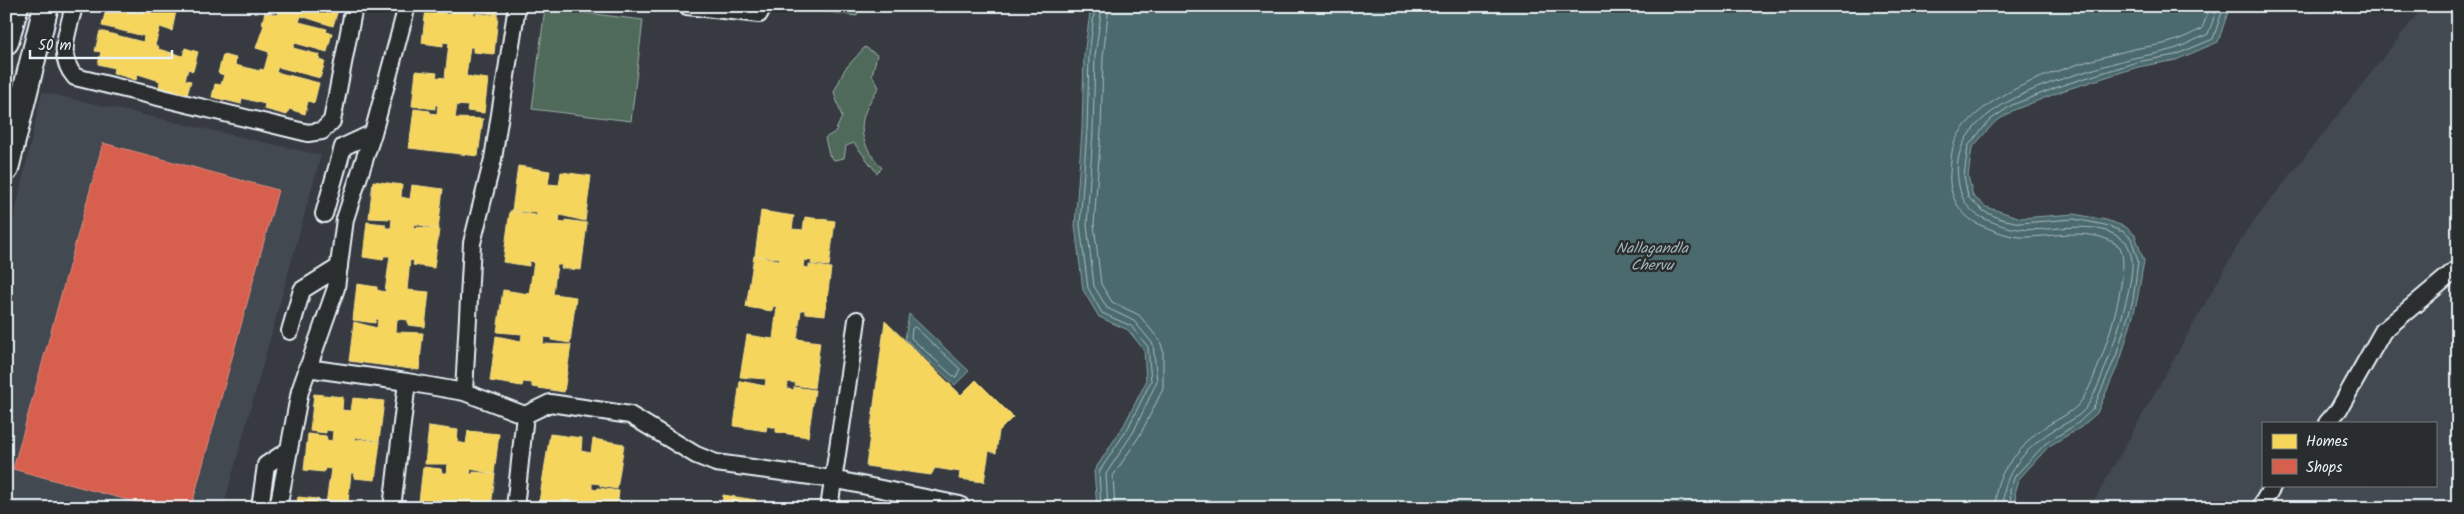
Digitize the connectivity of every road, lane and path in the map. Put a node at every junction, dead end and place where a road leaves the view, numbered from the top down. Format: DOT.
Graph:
graph roads {
  1 [pos="46,6"];
  2 [pos="74,6"];
  3 [pos="354,6"];
  4 [pos="407,6"];
  5 [pos="517,6"];
  6 [pos="687,6"];
  7 [pos="763,6"];
  8 [pos="373,133"];
  9 [pos="6,168"];
  10 [pos="324,214"];
  11 [pos="339,267"];
  12 [pos="2458,268"];
  13 [pos="857,320"];
  14 [pos="290,331"];
  15 [pos="307,368"];
  16 [pos="406,382"];
  17 [pos="464,392"];
  18 [pos="525,415"];
  19 [pos="2328,422"];
  20 [pos="289,450"];
  21 [pos="832,479"];
  22 [pos="2272,486"];
  23 [pos="260,508"];
  24 [pos="278,508"];
  25 [pos="392,508"];
  26 [pos="515,508"];
  27 [pos="828,508"];
  28 [pos="960,508"];
  29 [pos="2260,508"];
  1 -- 9 [label="main road"];
  2 -- 3 [label="street"];
  4 -- 8 [label="street"];
  5 -- 17 [label="street"];
  6 -- 7 [label="street"];
  8 -- 10 [label="street"];
  8 -- 11 [label="street"];
  11 -- 14 [label="street"];
  11 -- 15 [label="street"];
  12 -- 19 [label="street"];
  13 -- 21 [label="street"];
  15 -- 16 [label="street"];
  15 -- 20 [label="street"];
  16 -- 17 [label="street"];
  16 -- 25 [label="street"];
  17 -- 18 [label="street"];
  18 -- 21 [label="street"];
  18 -- 26 [label="street"];
  20 -- 23 [label="street"];
  20 -- 24 [label="street"];
  21 -- 27 [label="street"];
  21 -- 28 [label="street"];
  22 -- 29 [label="street"];
}
